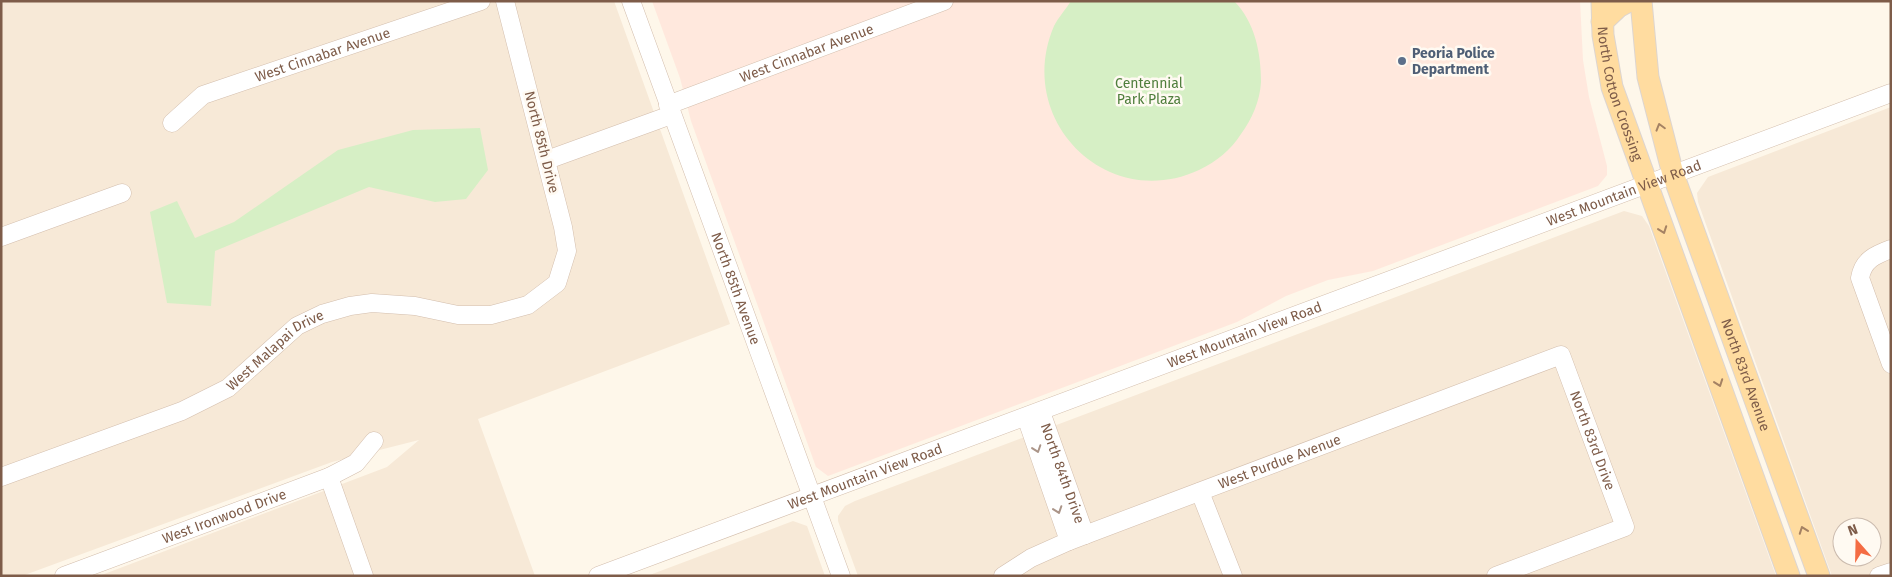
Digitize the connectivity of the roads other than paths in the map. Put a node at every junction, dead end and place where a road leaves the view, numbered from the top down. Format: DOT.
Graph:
graph roads {
  1 [pos="481,1"];
  2 [pos="504,1"];
  3 [pos="632,1"];
  4 [pos="944,1"];
  5 [pos="1629,1"];
  6 [pos="1641,1"];
  7 [pos="1602,12"];
  8 [pos="1891,93"];
  9 [pos="670,110"];
  10 [pos="172,123"];
  11 [pos="547,160"];
  12 [pos="1673,174"];
  13 [pos="1647,184"];
  14 [pos="122,193"];
  15 [pos="1,237"];
  16 [pos="1891,249"];
  17 [pos="557,283"];
  18 [pos="1561,356"];
  19 [pos="1891,364"];
  20 [pos="1033,415"];
  21 [pos="374,441"];
  22 [pos="1,477"];
  23 [pos="328,477"];
  24 [pos="1200,492"];
  25 [pos="812,495"];
  26 [pos="1077,538"];
  27 [pos="1891,572"];
  28 [pos="64,576"];
  29 [pos="364,576"];
  30 [pos="598,576"];
  31 [pos="841,576"];
  32 [pos="1003,576"];
  33 [pos="1233,576"];
  34 [pos="1496,576"];
  35 [pos="1788,576"];
  36 [pos="1819,576"];
  37 [pos="1879,576"];
  1 -- 10 [label="street, West Cinnabar Avenue"];
  2 -- 11 [label="street, North 85th Drive"];
  3 -- 9 [label="street, North 85th Avenue"];
  4 -- 9 [label="street, West Cinnabar Avenue"];
  5 -- 7 [label="main road"];
  12 -- 6 [label="main road, North Cotton Crossing, one-way"];
  7 -- 13 [label="main road, North Cotton Crossing"];
  8 -- 12 [label="street, West Mountain View Road"];
  9 -- 11 [label="street, West Cinnabar Avenue"];
  9 -- 25 [label="street, North 85th Avenue"];
  11 -- 17 [label="street, North 85th Drive"];
  12 -- 13 [label="street, West Mountain View Road"];
  36 -- 12 [label="main road, North 83rd Avenue, one-way"];
  13 -- 20 [label="street, West Mountain View Road"];
  13 -- 35 [label="main road, North 83rd Avenue, one-way"];
  14 -- 15 [label="street"];
  16 -- 19 [label="street"];
  17 -- 22 [label="street, West Malapai Drive"];
  18 -- 24 [label="street, West Purdue Avenue"];
  18 -- 34 [label="street, North 83rd Drive"];
  20 -- 25 [label="street, West Mountain View Road"];
  20 -- 26 [label="street, North 84th Drive"];
  21 -- 23 [label="street, West Ironwood Drive"];
  23 -- 28 [label="street, West Ironwood Drive"];
  23 -- 29 [label="street"];
  24 -- 26 [label="street, West Purdue Avenue"];
  24 -- 33 [label="street"];
  25 -- 30 [label="street, West Mountain View Road"];
  25 -- 31 [label="street, North 85th Avenue"];
  26 -- 32 [label="street, West Purdue Avenue"];
  27 -- 37 [label="street"];
}
